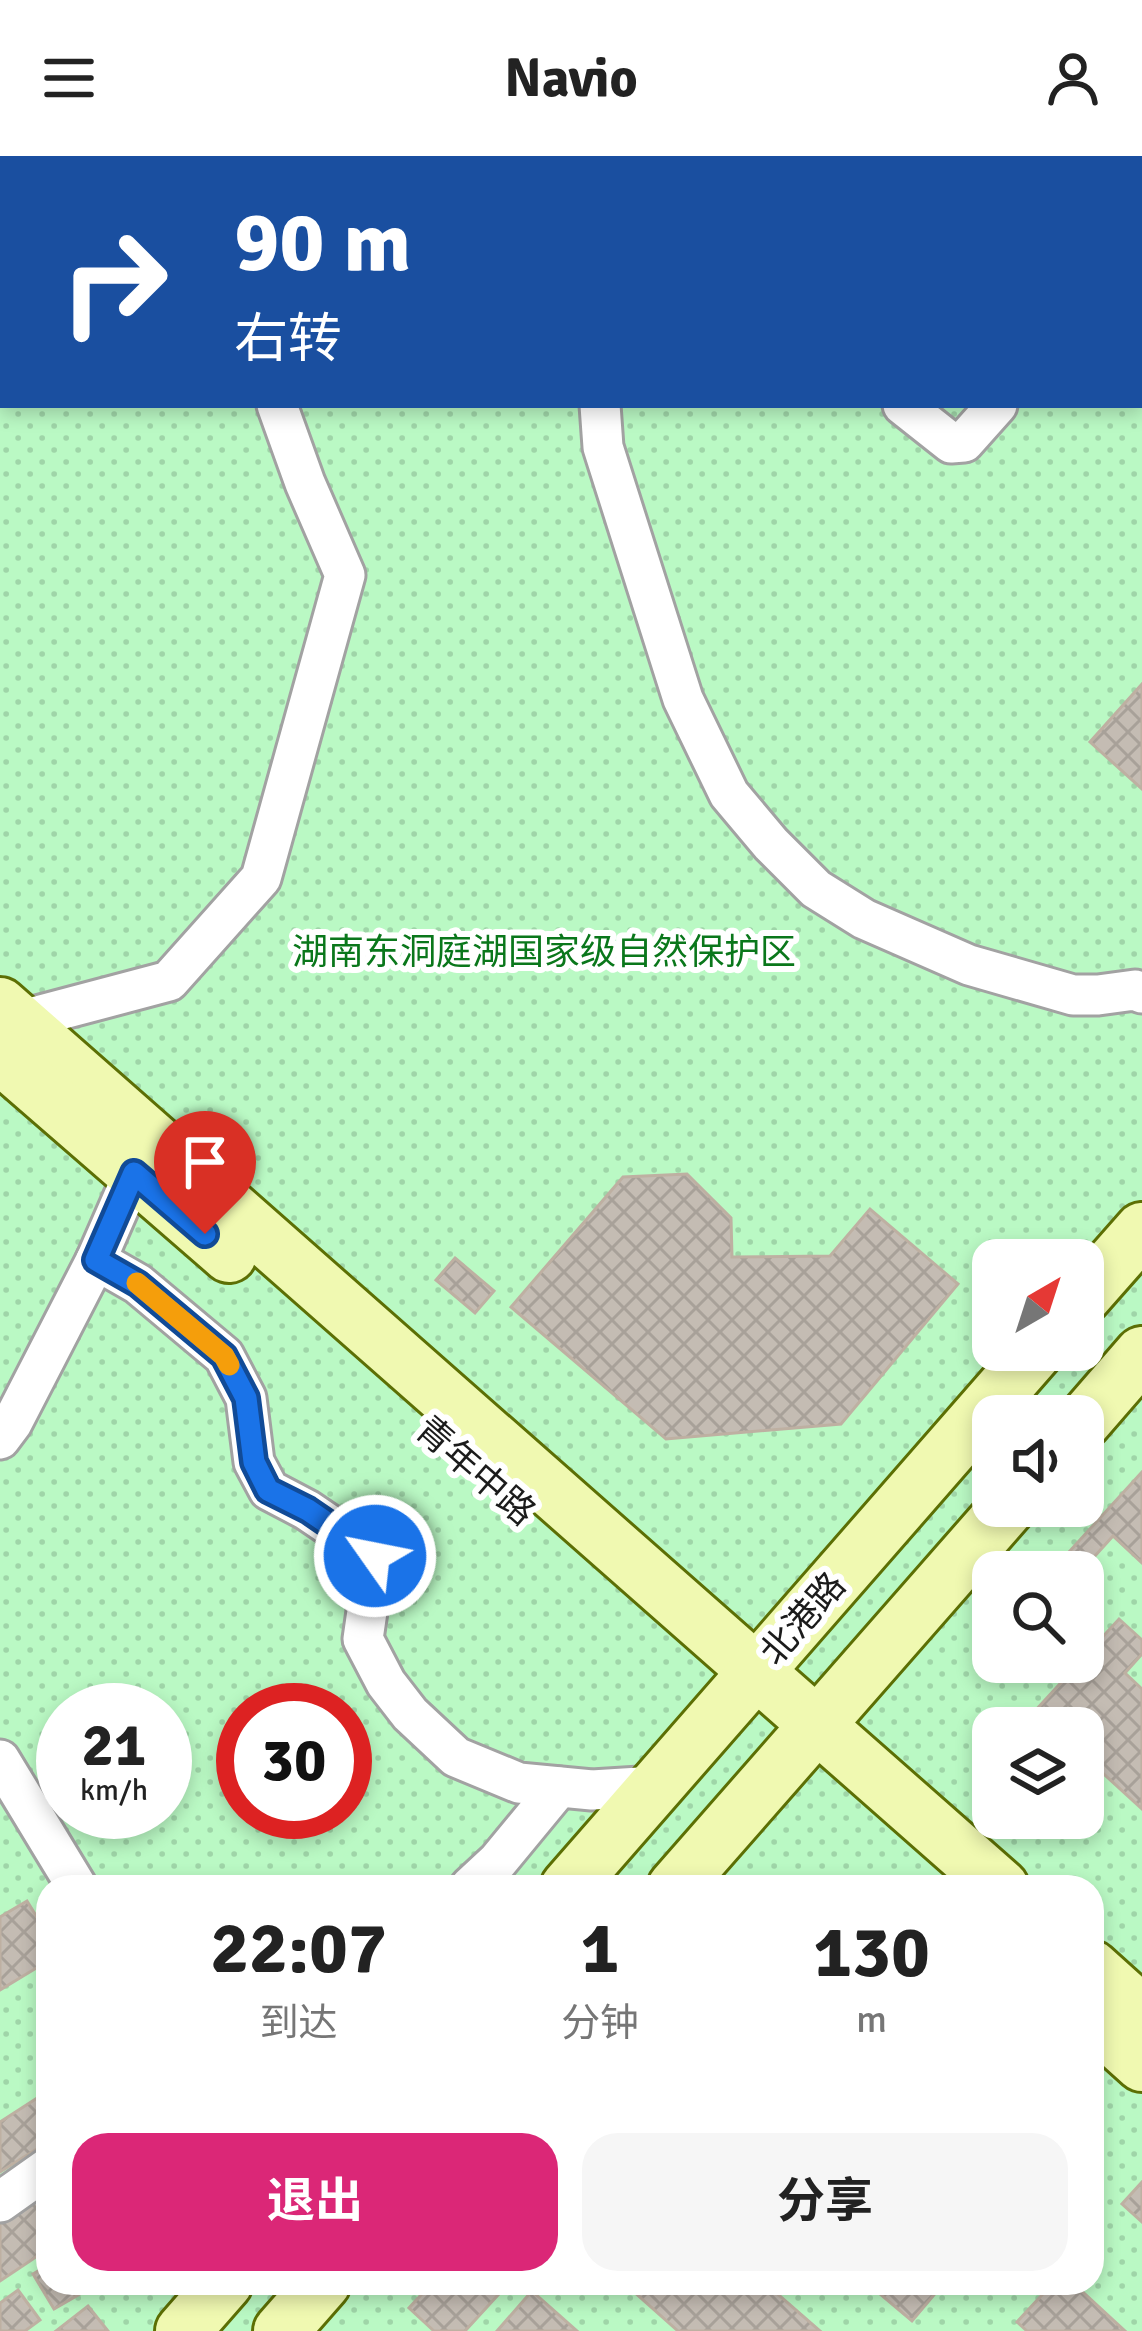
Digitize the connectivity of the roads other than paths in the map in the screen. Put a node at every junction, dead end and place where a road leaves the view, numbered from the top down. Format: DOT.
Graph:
graph roads {
  1 [pos="279,408"];
  2 [pos="600,408"];
  3 [pos="907,408"];
  4 [pos="994,408"];
  5 [pos="1142,993"];
  6 [pos="6,1027"];
  7 [pos="134,1173"];
  8 [pos="1142,1230"];
  9 [pos="96,1260"];
  10 [pos="1104,1274"];
  11 [pos="1142,1354"];
  12 [pos="1019,1371"];
  13 [pos="1104,1398"];
  14 [pos="0,1439"];
  15 [pos="992,1527"];
  16 [pos="746,1682"];
  17 [pos="808,1737"];
  18 [pos="0,1760"];
  19 [pos="656,1786"];
  20 [pos="559,1787"];
  21 [pos="70,1875"];
  22 [pos="483,1875"];
  23 [pos="578,1875"];
  24 [pos="686,1875"];
  25 [pos="937,1875"];
  26 [pos="986,1875"];
  27 [pos="1104,1979"];
  28 [pos="1142,2013"];
  29 [pos="1104,2030"];
  30 [pos="1142,2064"];
  31 [pos="36,2176"];
  32 [pos="0,2202"];
  33 [pos="214,2295"];
  34 [pos="312,2295"];
  35 [pos="183,2331"];
  36 [pos="280,2331"];
  1 -- 6 [label="street"];
  2 -- 5 [label="street"];
  3 -- 4 [label="street"];
  6 -- 7 [label="main road, 青年中路"];
  6 -- 16 [label="main road"];
  7 -- 9 [label="street"];
  7 -- 16 [label="main road, 青年中路"];
  8 -- 10 [label="main road"];
  9 -- 14 [label="street"];
  9 -- 20 [label="street"];
  11 -- 13 [label="main road"];
  12 -- 16 [label="main road, 北港路"];
  15 -- 17 [label="main road"];
  16 -- 17 [label="main road, 青年中路"];
  16 -- 19 [label="main road, 北港路"];
  17 -- 24 [label="main road"];
  17 -- 25 [label="main road, 青年中路"];
  17 -- 26 [label="main road"];
  18 -- 21 [label="street"];
  19 -- 20 [label="street"];
  19 -- 23 [label="main road, 北港路"];
  20 -- 22 [label="street"];
  27 -- 28 [label="main road"];
  29 -- 30 [label="main road"];
  31 -- 32 [label="street"];
  33 -- 35 [label="main road"];
  34 -- 36 [label="main road"];
}
